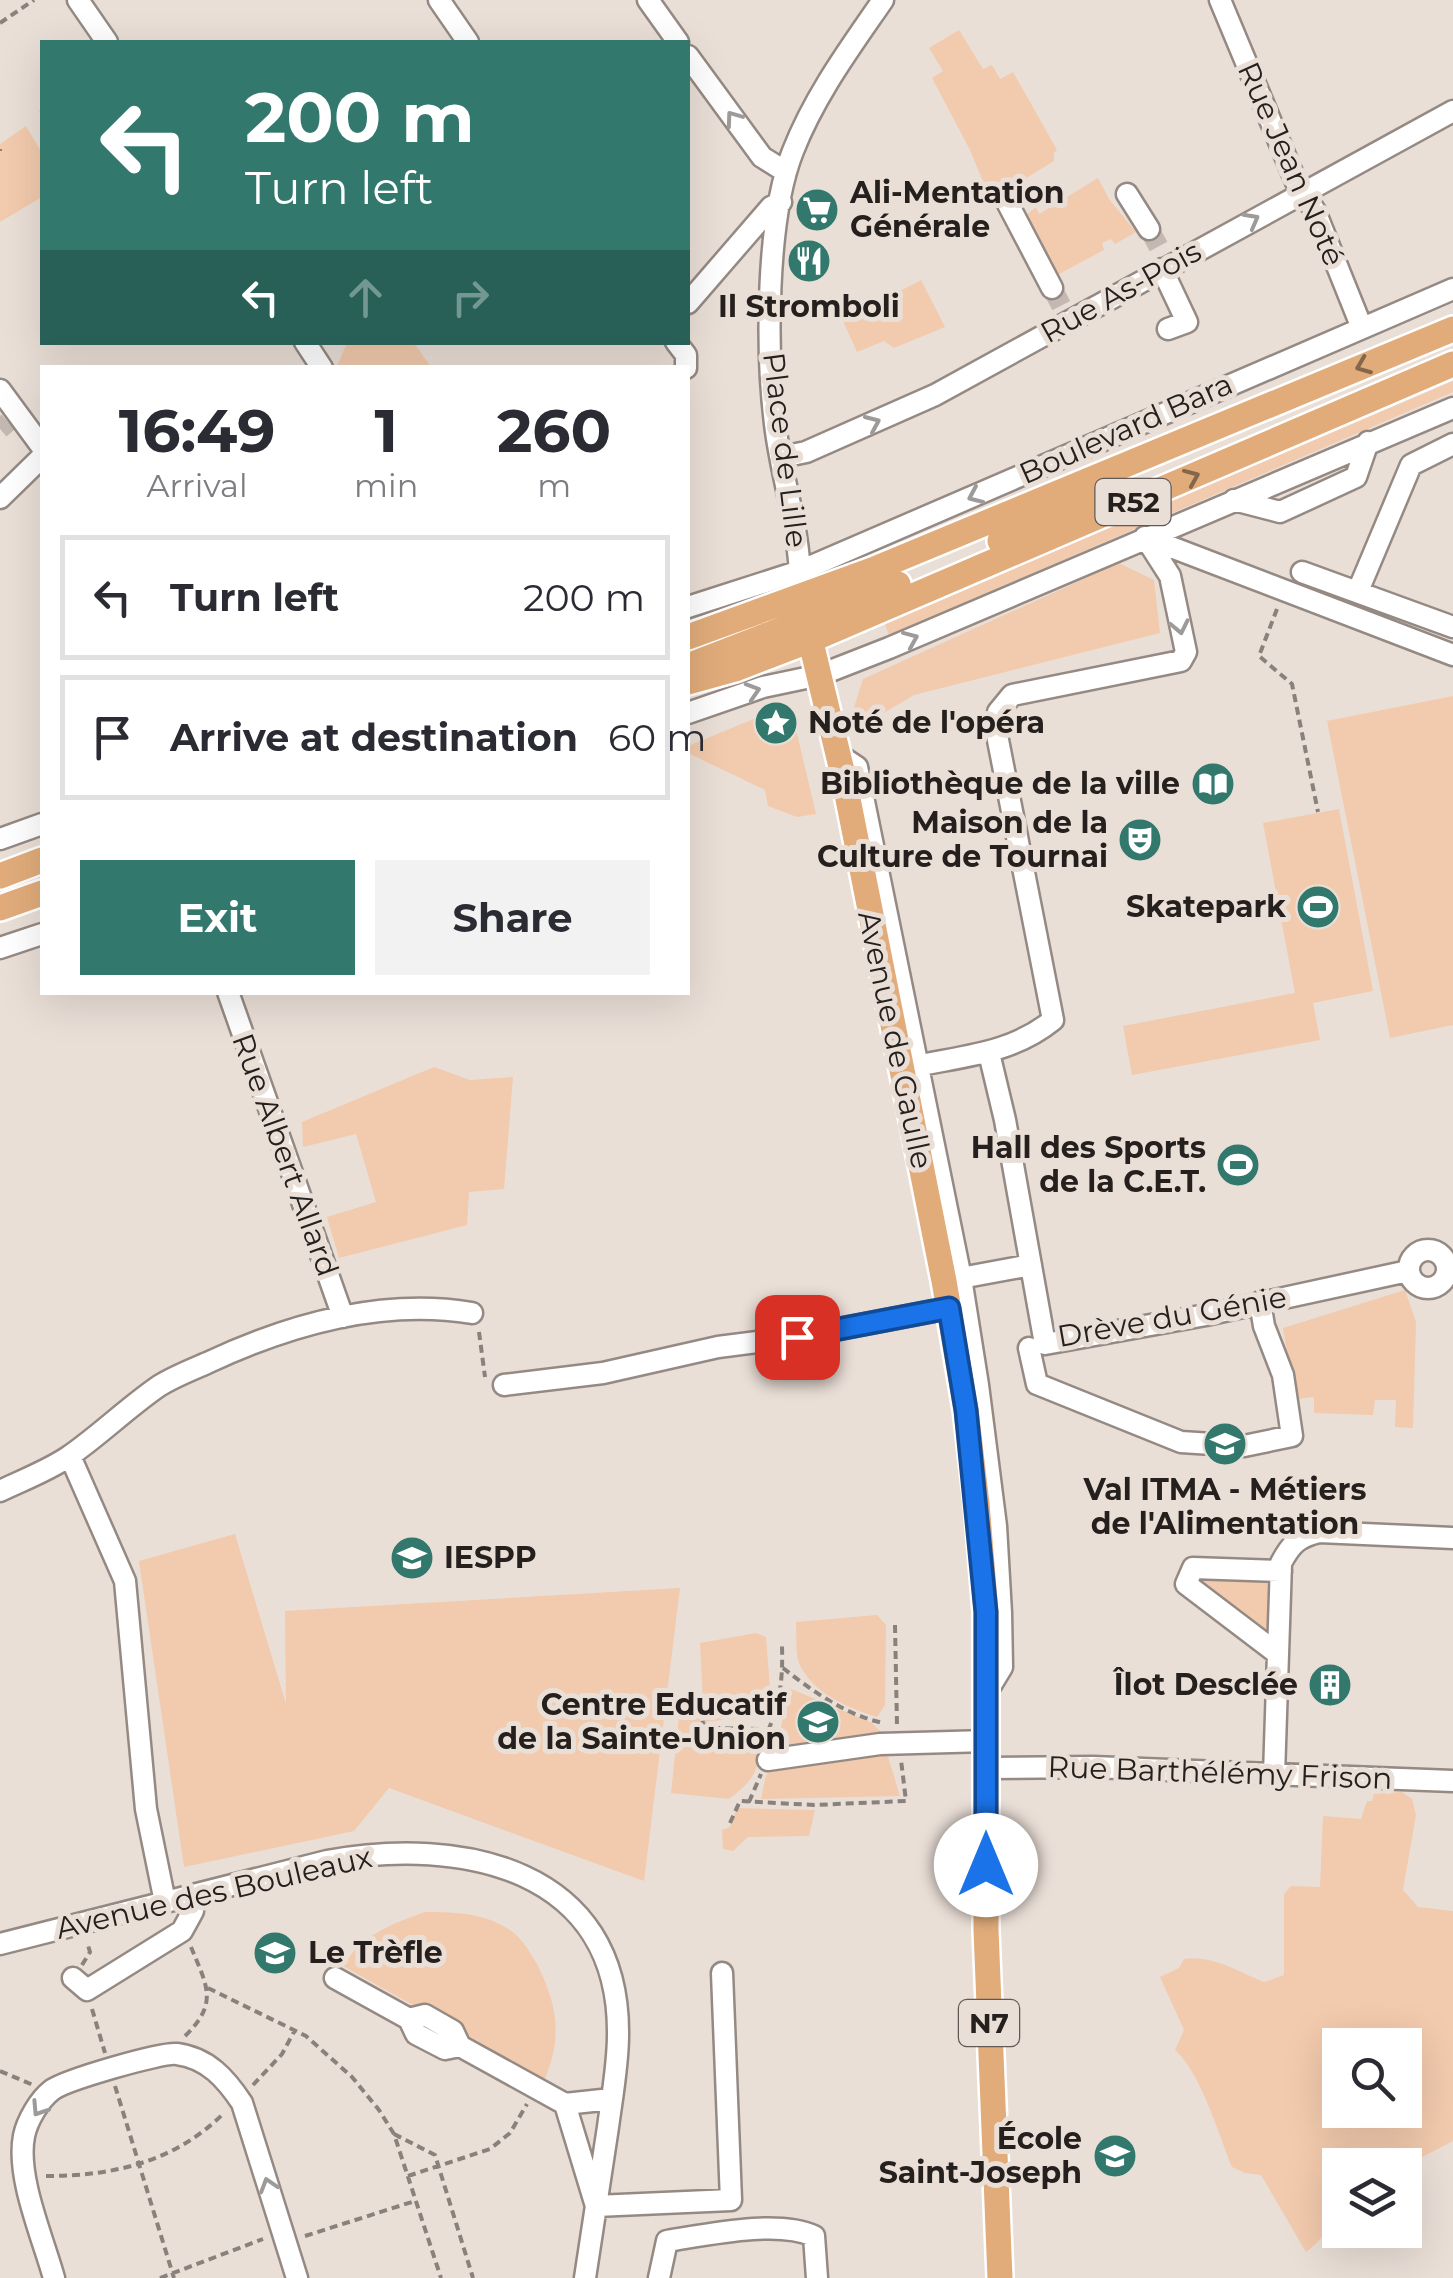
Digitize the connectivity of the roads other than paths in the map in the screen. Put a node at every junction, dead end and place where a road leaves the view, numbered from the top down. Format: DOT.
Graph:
graph roads {
  1 [pos="78,0"];
  2 [pos="439,0"];
  3 [pos="648,0"];
  4 [pos="882,0"];
  5 [pos="1220,0"];
  6 [pos="106,40"];
  7 [pos="467,40"];
  8 [pos="677,40"];
  9 [pos="690,59"];
  10 [pos="1453,111"];
  11 [pos="786,172"];
  12 [pos="1304,192"];
  13 [pos="1127,194"];
  14 [pos="781,202"];
  15 [pos="1008,204"];
  16 [pos="1149,229"];
  17 [pos="1164,263"];
  18 [pos="1052,288"];
  19 [pos="1453,289"];
  20 [pos="690,301"];
  21 [pos="1362,328"];
  22 [pos="1453,329"];
  23 [pos="1168,330"];
  24 [pos="1453,364"];
  25 [pos="0,390"];
  26 [pos="1453,408"];
  27 [pos="1368,442"];
  28 [pos="1453,444"];
  29 [pos="40,446"];
  30 [pos="782,458"];
  31 [pos="40,459"];
  32 [pos="0,498"];
  33 [pos="1234,500"];
  34 [pos="1145,537"];
  35 [pos="1302,572"];
  36 [pos="1358,591"];
  37 [pos="690,607"];
  38 [pos="805,608"];
  39 [pos="1453,627"];
  40 [pos="690,637"];
  41 [pos="1453,654"];
  42 [pos="690,665"];
  43 [pos="820,675"];
  44 [pos="690,681"];
  45 [pos="690,711"];
  46 [pos="40,825"];
  47 [pos="0,839"];
  48 [pos="40,861"];
  49 [pos="0,876"];
  50 [pos="40,894"];
  51 [pos="0,908"];
  52 [pos="40,935"];
  53 [pos="0,948"];
  54 [pos="229,995"];
  55 [pos="990,1053"];
  56 [pos="909,1068"];
  57 [pos="1032,1265"];
  58 [pos="1450,1265"];
  59 [pos="953,1280"];
  60 [pos="1260,1302"];
  61 [pos="949,1308"];
  62 [pos="472,1313"];
  63 [pos="342,1317"];
  64 [pos="1029,1348"];
  65 [pos="504,1385"];
  66 [pos="70,1456"];
  67 [pos="0,1490"];
  68 [pos="1453,1538"];
  69 [pos="1281,1571"];
  70 [pos="1278,1654"];
  71 [pos="988,1690"];
  72 [pos="987,1741"];
  73 [pos="768,1760"];
  74 [pos="986,1768"];
  75 [pos="1274,1776"];
  76 [pos="1453,1781"];
  77 [pos="191,1895"];
  78 [pos="165,1902"];
  79 [pos="0,1944"];
  80 [pos="722,1973"];
  81 [pos="335,1978"];
  82 [pos="80,1984"];
  83 [pos="612,2099"];
  84 [pos="566,2104"];
  85 [pos="596,2206"];
  86 [pos="54,2278"];
  87 [pos="297,2278"];
  88 [pos="585,2278"];
  89 [pos="659,2278"];
  90 [pos="817,2278"];
  91 [pos="1000,2278"];
  1 -- 6 [label="street"];
  2 -- 7 [label="street"];
  3 -- 8 [label="street"];
  4 -- 11 [label="street, Place de Lille"];
  5 -- 12 [label="street, Rue Jean Noté"];
  11 -- 9 [label="street, one-way"];
  10 -- 12 [label="street, Rue As-Pois"];
  11 -- 14 [label="street, Place de Lille"];
  17 -- 12 [label="street, Rue As-Pois, one-way"];
  12 -- 21 [label="street, Rue Jean Noté"];
  13 -- 16 [label="street"];
  14 -- 20 [label="street"];
  14 -- 30 [label="street, Place de Lille"];
  15 -- 18 [label="street"];
  17 -- 23 [label="street"];
  30 -- 17 [label="street, Rue As-Pois, one-way"];
  19 -- 21 [label="street, Boulevard Bara"];
  21 -- 38 [label="street, Boulevard Bara, one-way"];
  22 -- 38 [label="main road, Boulevard Bara / R52, one-way"];
  38 -- 24 [label="main road, R52, one-way"];
  25 -- 29 [label="street"];
  26 -- 27 [label="street"];
  27 -- 33 [label="street"];
  27 -- 33 [label="street"];
  28 -- 36 [label="street"];
  30 -- 38 [label="street, Place de Lille"];
  31 -- 32 [label="street"];
  33 -- 34 [label="street"];
  34 -- 41 [label="street"];
  43 -- 34 [label="street, one-way"];
  34 -- 55 [label="street, one-way"];
  35 -- 36 [label="street"];
  36 -- 39 [label="street"];
  37 -- 38 [label="street, Boulevard Bara"];
  38 -- 40 [label="main road, R52"];
  38 -- 42 [label="main road, R52"];
  38 -- 43 [label="main road, Avenue de Gaulle / N7"];
  38 -- 44 [label="main road, R52"];
  45 -- 43 [label="street, one-way"];
  43 -- 56 [label="main road, Avenue de Gaulle / N7"];
  46 -- 47 [label="street"];
  48 -- 49 [label="main road"];
  50 -- 51 [label="main road"];
  52 -- 53 [label="street"];
  54 -- 63 [label="street, Rue Albert Allard"];
  55 -- 56 [label="street"];
  55 -- 57 [label="street, Drève du Génie"];
  56 -- 59 [label="main road, Avenue de Gaulle / N7"];
  57 -- 59 [label="street"];
  57 -- 60 [label="street, Drève du Génie"];
  58 -- 60 [label="street, Drève du Génie"];
  59 -- 61 [label="main road, Avenue de Gaulle / N7"];
  59 -- 71 [label="street"];
  60 -- 64 [label="street"];
  61 -- 65 [label="street"];
  61 -- 71 [label="main road, N7"];
  62 -- 63 [label="street"];
  63 -- 66 [label="street"];
  66 -- 67 [label="street"];
  66 -- 78 [label="street"];
  68 -- 69 [label="street"];
  69 -- 70 [label="street"];
  69 -- 70 [label="street"];
  70 -- 75 [label="street"];
  71 -- 72 [label="main road, N7"];
  72 -- 73 [label="street"];
  72 -- 74 [label="main road, N7"];
  74 -- 75 [label="street, Rue Barthélémy Frison"];
  74 -- 91 [label="main road, N7"];
  75 -- 76 [label="street, Rue Barthélémy Frison"];
  77 -- 78 [label="street, Avenue des Bouleaux"];
  77 -- 82 [label="street"];
  77 -- 83 [label="street, Avenue des Bouleaux"];
  78 -- 79 [label="street, Avenue des Bouleaux"];
  80 -- 85 [label="street"];
  81 -- 84 [label="street"];
  83 -- 84 [label="street"];
  83 -- 85 [label="street, Avenue des Bouleaux"];
  84 -- 85 [label="street, Avenue des Bouleaux"];
  85 -- 88 [label="street, Avenue des Bouleaux"];
  87 -- 86 [label="street, one-way"];
  89 -- 90 [label="street"];
}
